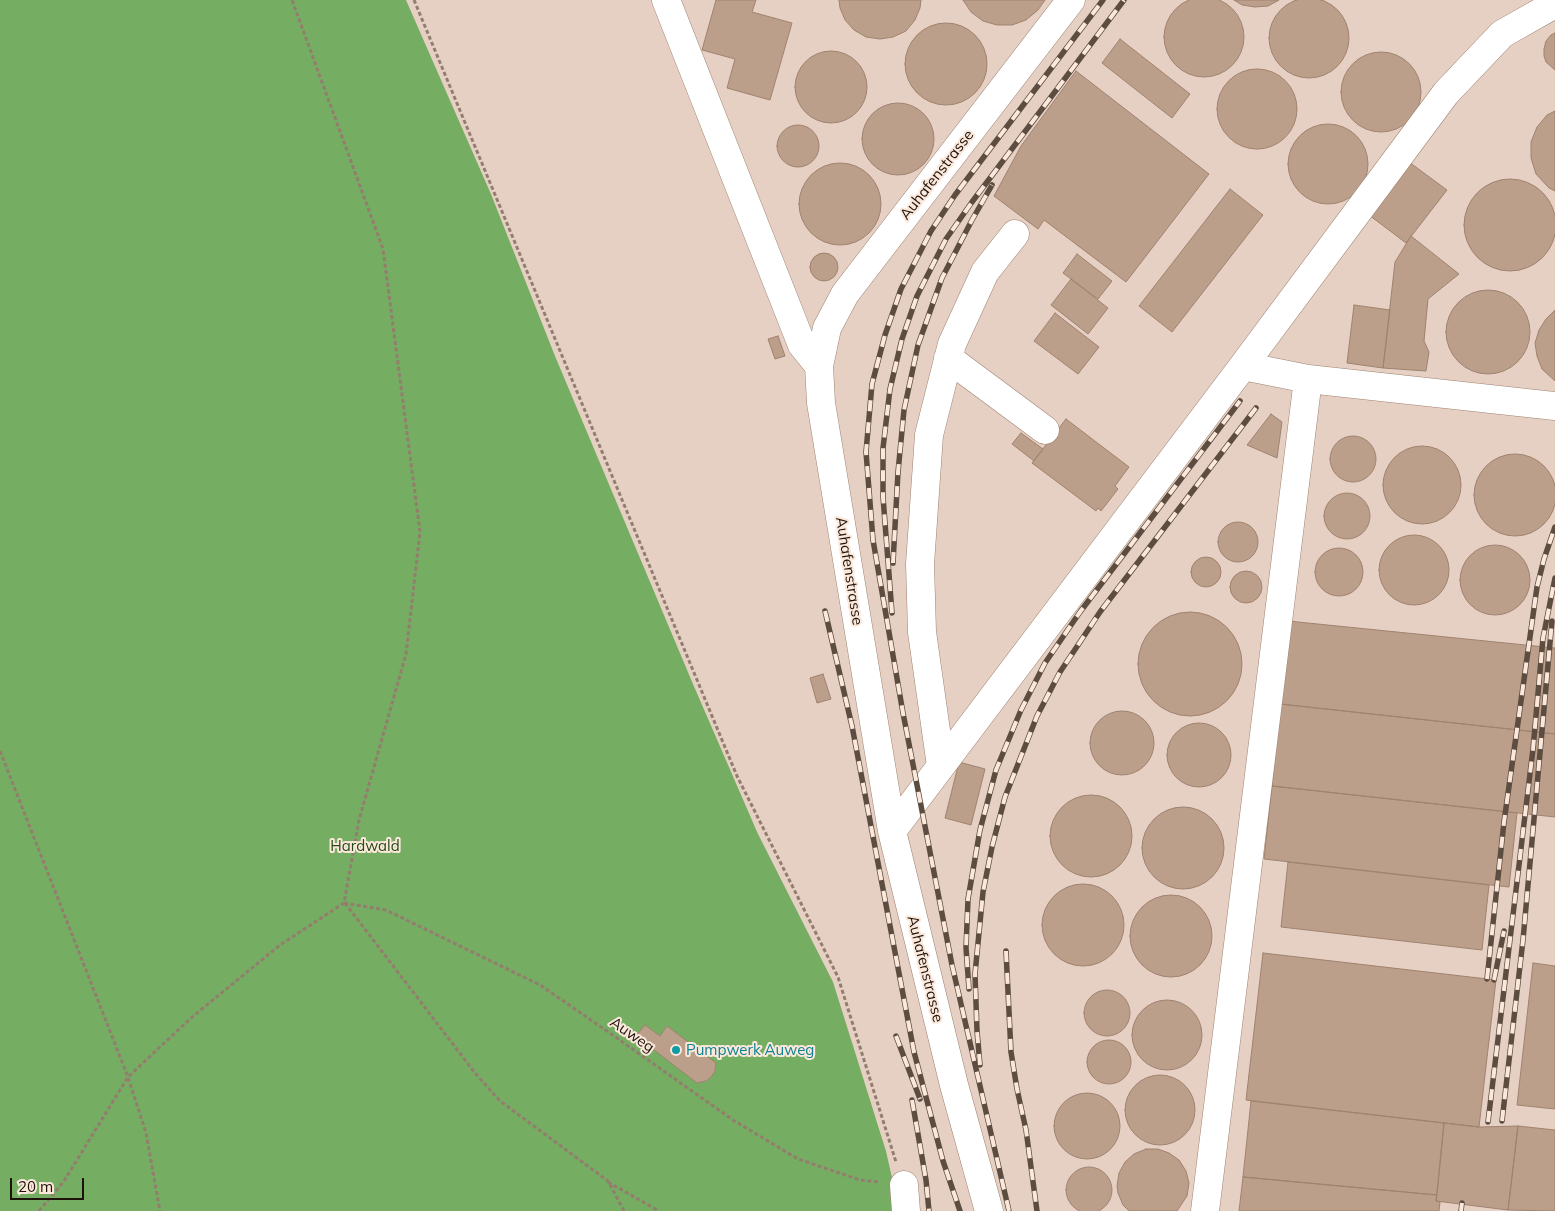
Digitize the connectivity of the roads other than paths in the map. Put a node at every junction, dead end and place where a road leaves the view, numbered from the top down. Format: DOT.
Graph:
graph roads {
  1 [pos="666,0"];
  2 [pos="1071,0"];
  3 [pos="1555,4"];
  4 [pos="1015,234"];
  5 [pos="948,358"];
  6 [pos="819,366"];
  7 [pos="1243,366"];
  8 [pos="1308,379"];
  9 [pos="1555,406"];
  10 [pos="1045,430"];
  11 [pos="941,766"];
  12 [pos="892,831"];
  13 [pos="988,1211"];
  14 [pos="1205,1211"];
  1 -- 6 [label="street"];
  2 -- 6 [label="street, Auhafenstrasse"];
  3 -- 7 [label="street"];
  4 -- 5 [label="street"];
  5 -- 10 [label="street"];
  5 -- 11 [label="street"];
  6 -- 12 [label="street, Auhafenstrasse"];
  7 -- 8 [label="street"];
  7 -- 11 [label="street"];
  8 -- 9 [label="street"];
  8 -- 14 [label="street"];
  11 -- 12 [label="street"];
  12 -- 13 [label="street, Auhafenstrasse"];
}
